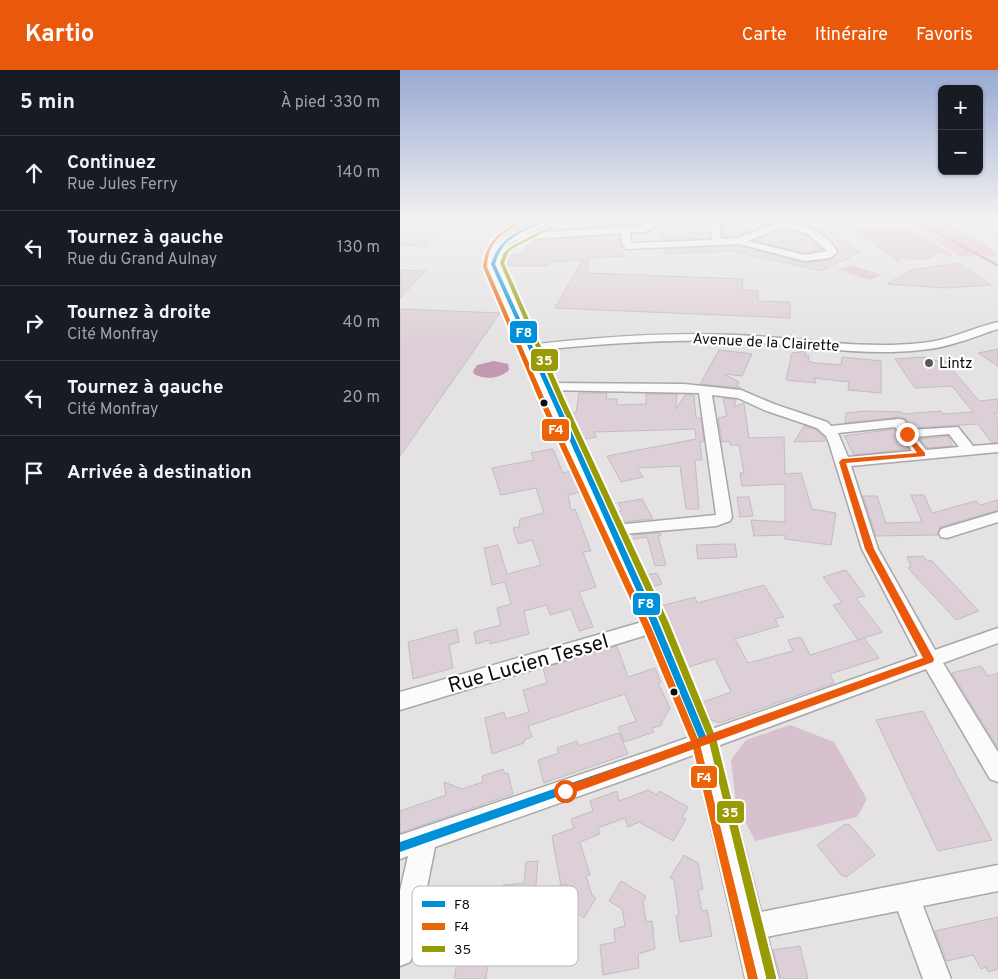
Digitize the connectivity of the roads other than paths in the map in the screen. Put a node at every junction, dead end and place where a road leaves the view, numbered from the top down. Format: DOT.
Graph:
graph roads {
  1 [pos="494,261"];
  2 [pos="998,325"];
  3 [pos="530,348"];
  4 [pos="548,387"];
  5 [pos="705,390"];
  6 [pos="829,430"];
  7 [pos="907,434"];
  8 [pos="998,448"];
  9 [pos="970,450"];
  10 [pos="922,455"];
  11 [pos="842,462"];
  12 [pos="998,518"];
  13 [pos="612,530"];
  14 [pos="947,533"];
  15 [pos="656,625"];
  16 [pos="998,635"];
  17 [pos="929,659"];
  18 [pos="400,700"];
  19 [pos="704,741"];
  20 [pos="998,772"];
  21 [pos="412,843"];
  22 [pos="998,878"];
  23 [pos="906,896"];
  24 [pos="751,927"];
  25 [pos="400,952"];
  26 [pos="762,979"];
  27 [pos="937,979"];
  1 -- 3 [label="street"];
  2 -- 3 [label="street, Avenue de la Clairette"];
  3 -- 4 [label="street"];
  4 -- 5 [label="street"];
  4 -- 13 [label="street"];
  5 -- 6 [label="street"];
  5 -- 13 [label="street"];
  6 -- 7 [label="street"];
  6 -- 11 [label="street"];
  7 -- 9 [label="street"];
  7 -- 10 [label="street"];
  8 -- 9 [label="street"];
  9 -- 10 [label="street"];
  10 -- 11 [label="street"];
  11 -- 17 [label="street"];
  12 -- 14 [label="street"];
  13 -- 15 [label="street"];
  15 -- 18 [label="street, Rue Lucien Tessel"];
  15 -- 19 [label="street"];
  16 -- 17 [label="street"];
  17 -- 19 [label="street"];
  17 -- 20 [label="street"];
  19 -- 21 [label="street"];
  19 -- 24 [label="street"];
  21 -- 25 [label="street"];
  22 -- 23 [label="street"];
  23 -- 24 [label="street"];
  23 -- 27 [label="street"];
  24 -- 26 [label="street"];
}
